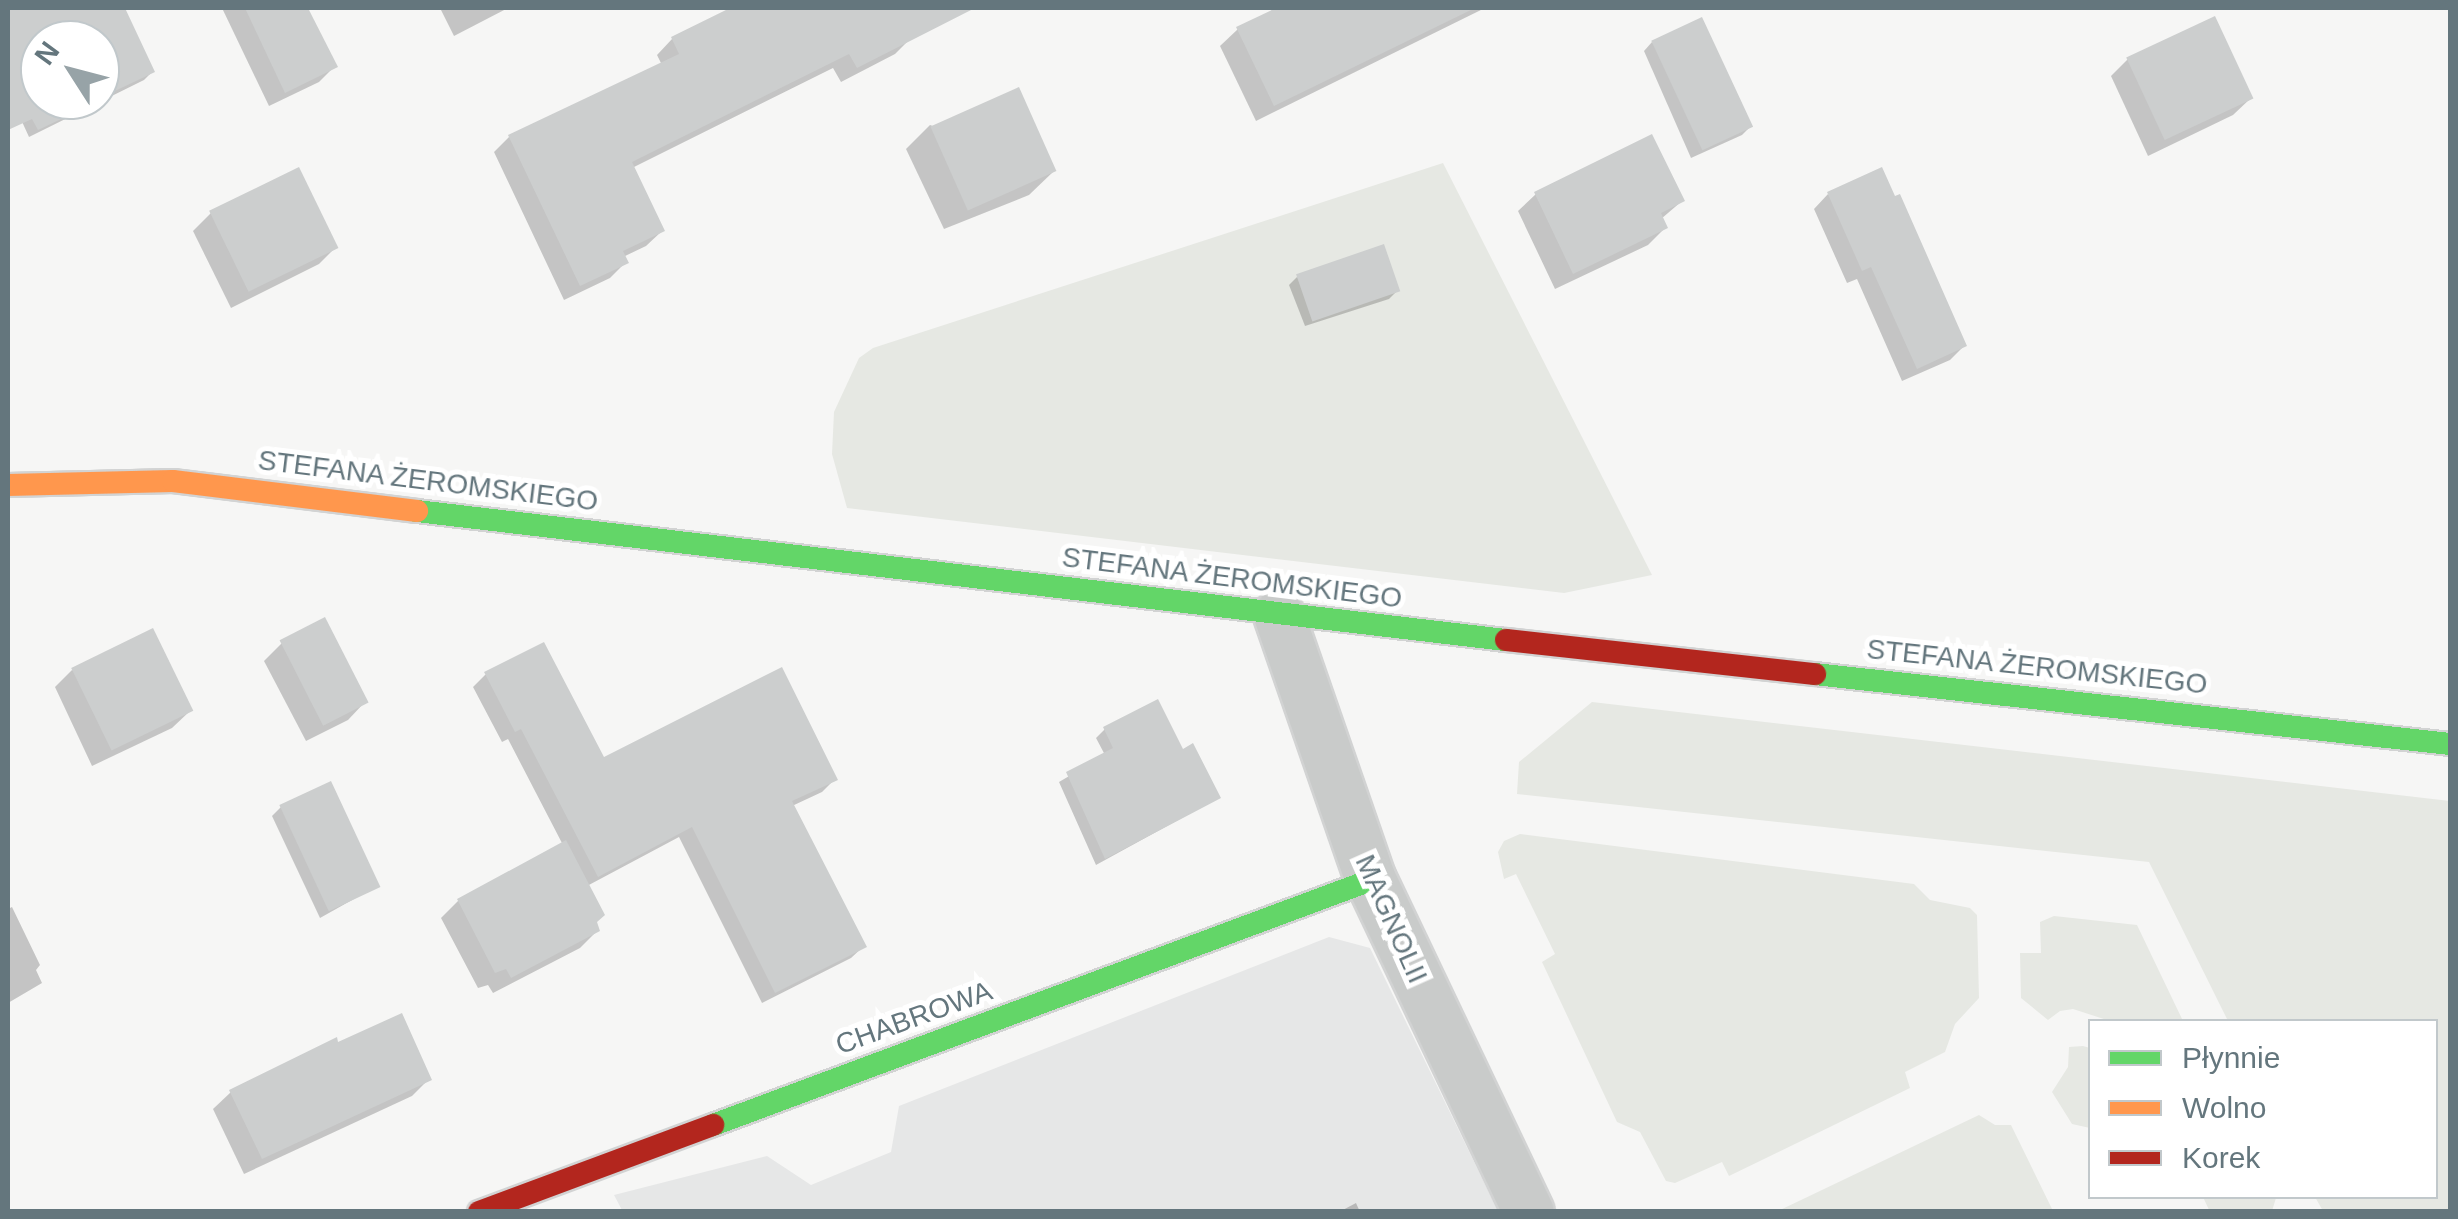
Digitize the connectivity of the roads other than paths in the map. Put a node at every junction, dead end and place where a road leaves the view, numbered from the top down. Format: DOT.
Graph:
graph roads {
  1 [pos="8,485"];
  2 [pos="1279,615"];
  3 [pos="2450,744"];
  4 [pos="1370,880"];
  5 [pos="479,1212"];
  6 [pos="1528,1212"];
  1 -- 2 [label="street, STEFANA ŻEROMSKIEGO"];
  2 -- 3 [label="street, STEFANA ŻEROMSKIEGO"];
  2 -- 4 [label="street, MAGNOLII"];
  4 -- 5 [label="street, CHABROWA"];
  4 -- 6 [label="street, MAGNOLII"];
}
